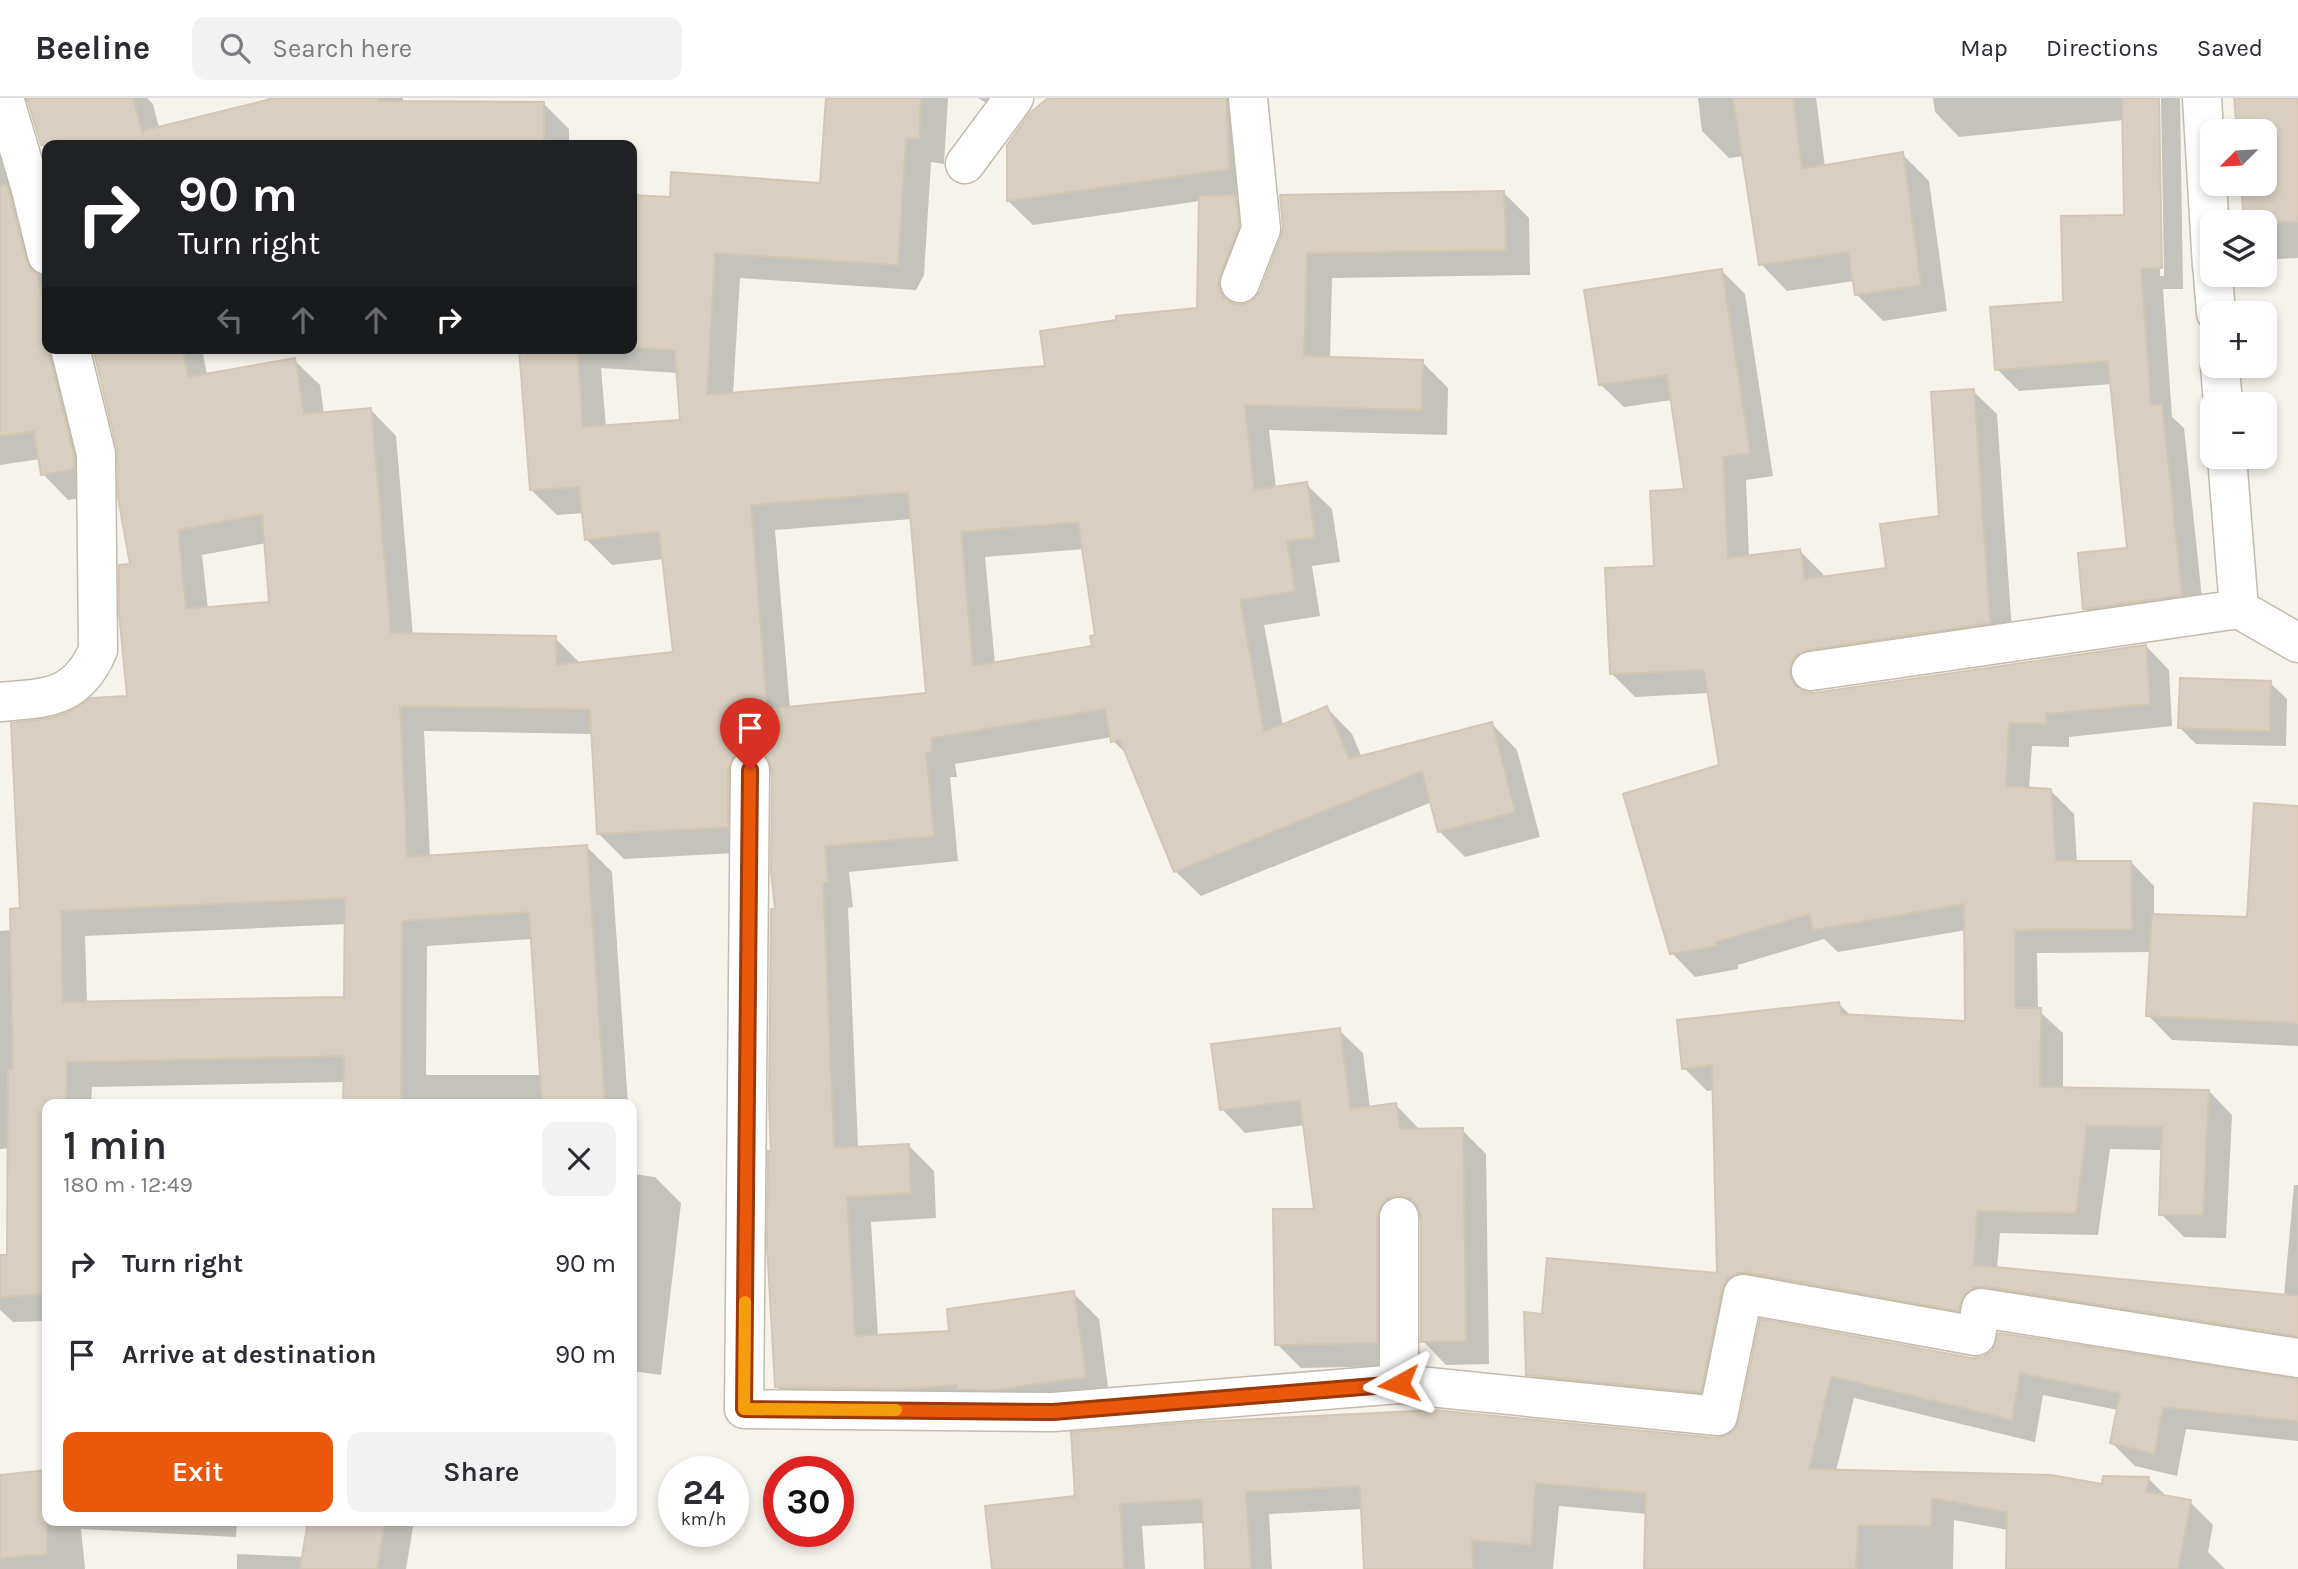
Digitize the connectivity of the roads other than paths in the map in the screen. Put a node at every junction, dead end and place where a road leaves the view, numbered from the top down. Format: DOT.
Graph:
graph roads {
  1 [pos="5,98"];
  2 [pos="1014,98"];
  3 [pos="1248,98"];
  4 [pos="2202,98"];
  5 [pos="965,164"];
  6 [pos="2209,210"];
  7 [pos="42,236"];
  8 [pos="1240,284"];
  9 [pos="71,354"];
  10 [pos="2228,469"];
  11 [pos="2239,609"];
  12 [pos="2298,643"];
  13 [pos="1811,671"];
  14 [pos="0,702"];
  15 [pos="750,770"];
  16 [pos="1399,1217"];
  17 [pos="2298,1358"];
  18 [pos="1399,1384"];
  1 -- 7 [label="street"];
  2 -- 5 [label="street"];
  3 -- 8 [label="street"];
  4 -- 6 [label="street"];
  9 -- 14 [label="street"];
  10 -- 11 [label="street"];
  11 -- 12 [label="street"];
  11 -- 13 [label="street"];
  15 -- 18 [label="street"];
  16 -- 18 [label="street"];
  17 -- 18 [label="street"];
}
